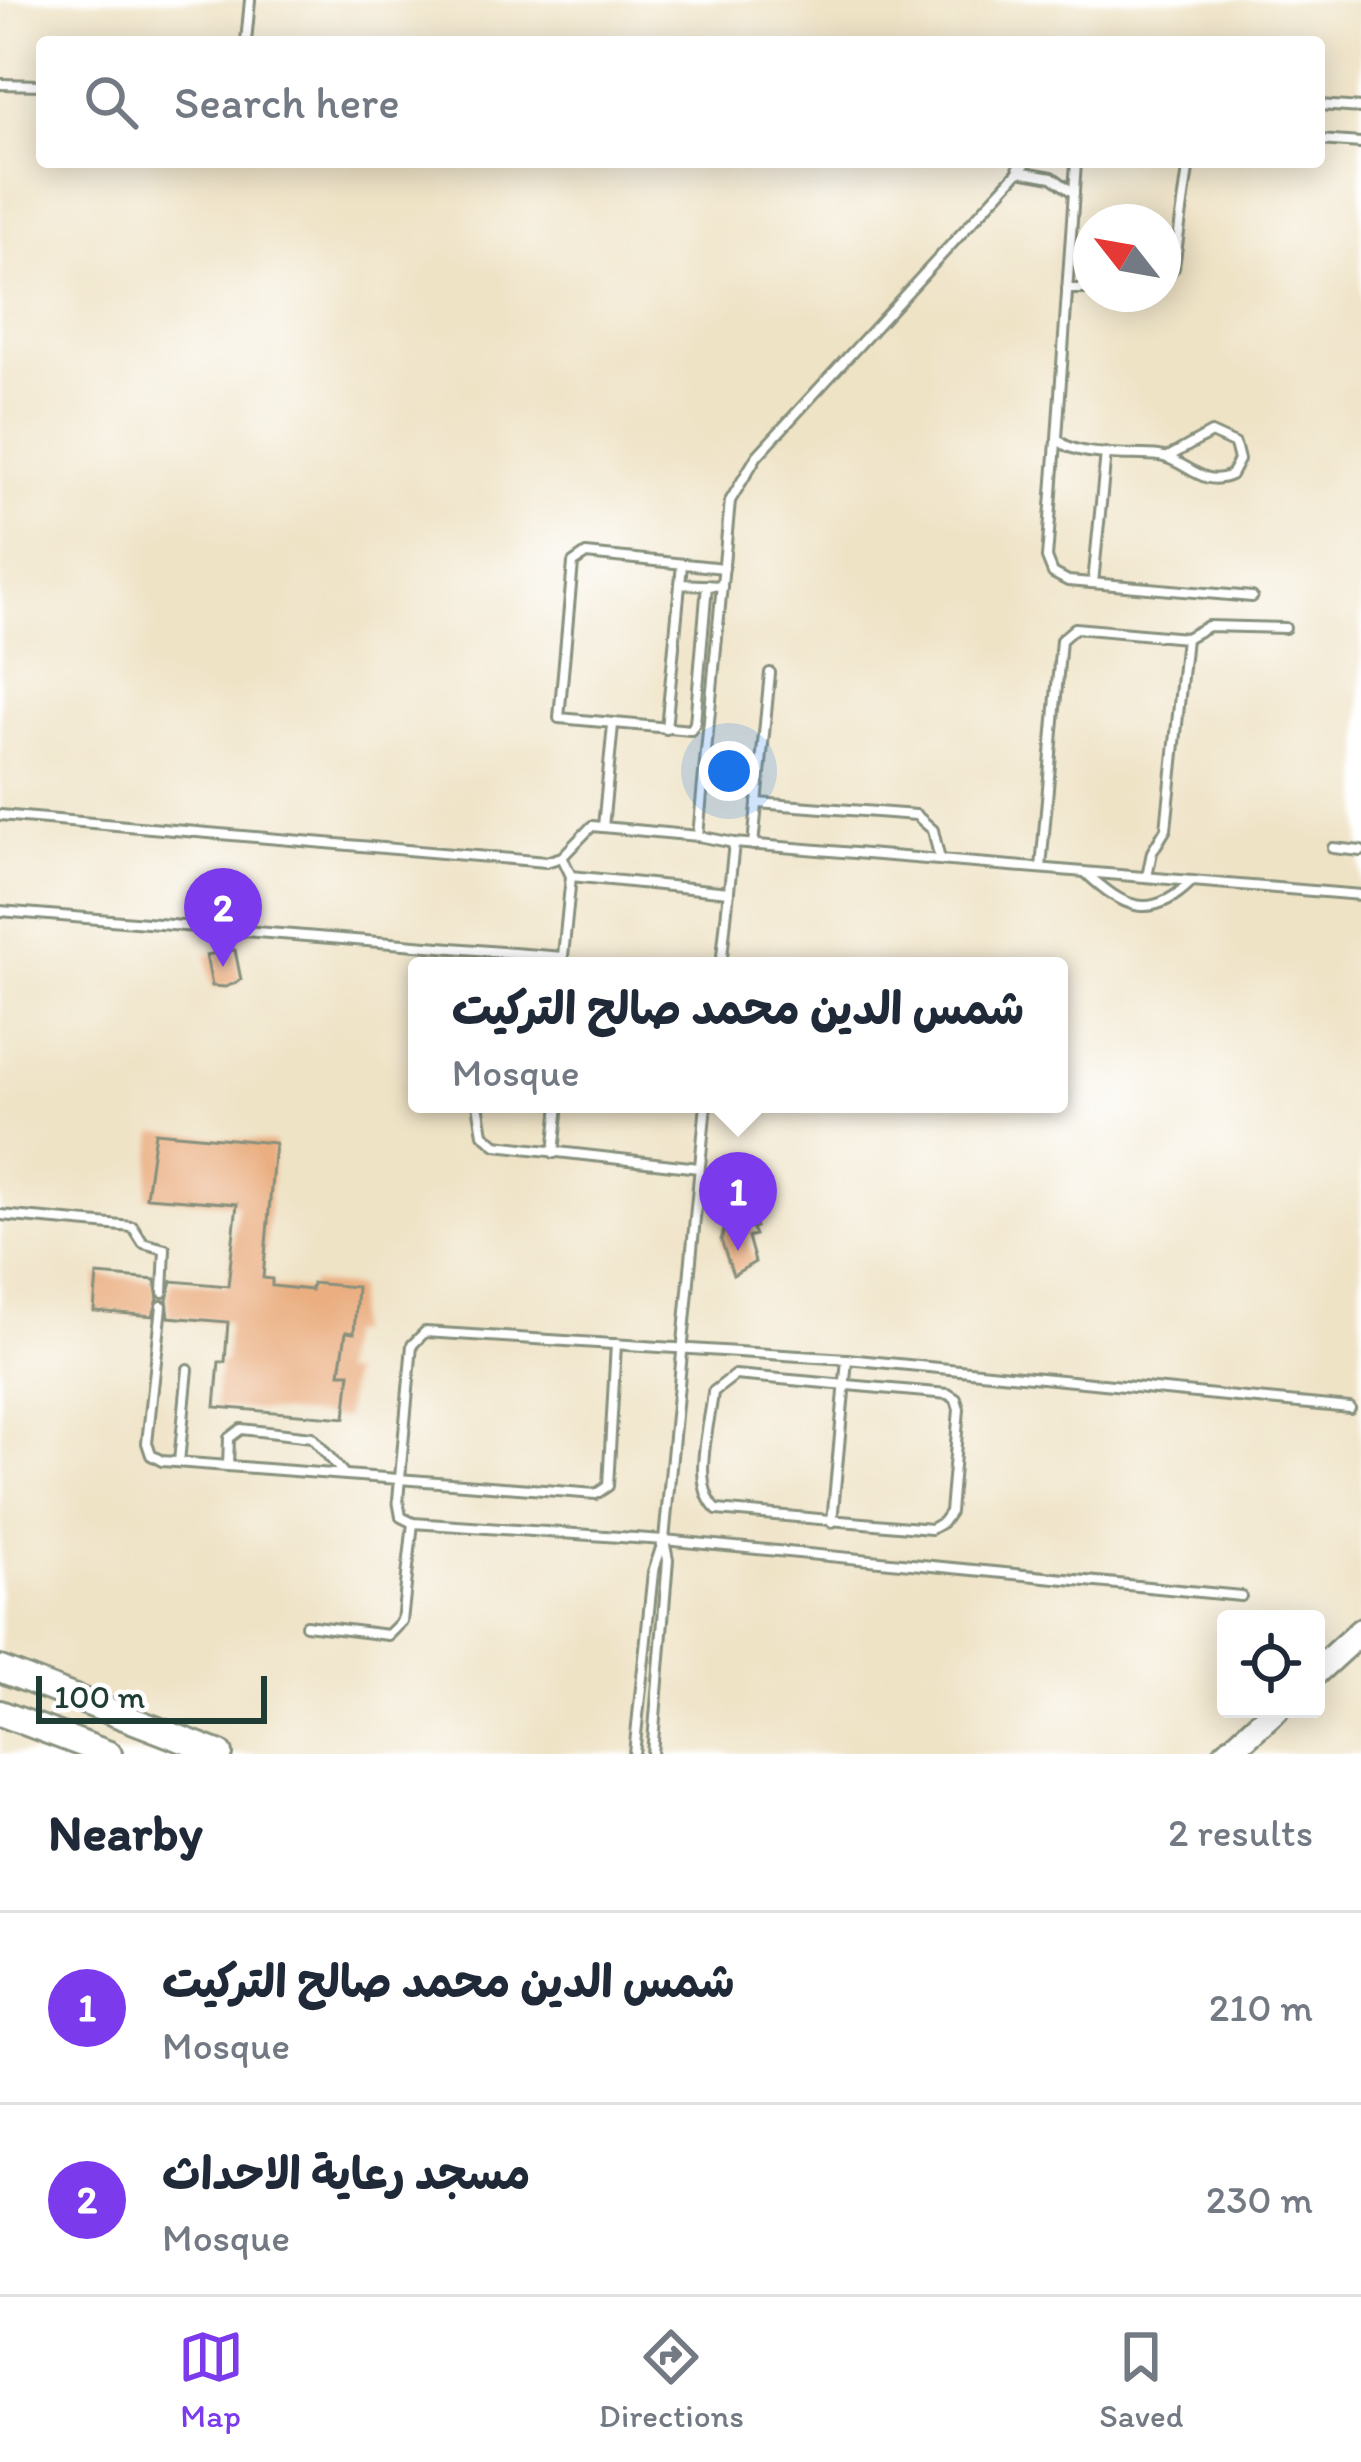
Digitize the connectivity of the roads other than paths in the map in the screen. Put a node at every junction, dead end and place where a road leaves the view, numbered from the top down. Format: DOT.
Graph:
graph roads {
  1 [pos="250,0"];
  2 [pos="247,36"];
  3 [pos="0,84"];
  4 [pos="36,85"];
  5 [pos="1325,105"];
  6 [pos="1361,108"];
  7 [pos="1325,140"];
  8 [pos="1361,143"];
  9 [pos="1017,168"];
  10 [pos="1025,168"];
  11 [pos="1076,168"];
  12 [pos="1188,168"];
  13 [pos="1074,193"];
  14 [pos="1181,218"];
  15 [pos="1067,289"];
  16 [pos="1073,289"];
  17 [pos="1057,438"];
  18 [pos="1106,453"];
  19 [pos="1168,457"];
  20 [pos="682,564"];
  21 [pos="724,568"];
  22 [pos="1093,583"];
  23 [pos="680,584"];
  24 [pos="707,585"];
  25 [pos="722,586"];
  26 [pos="1252,597"];
  27 [pos="1285,628"];
  28 [pos="1186,638"];
  29 [pos="770,673"];
  30 [pos="613,725"];
  31 [pos="666,730"];
  32 [pos="757,803"];
  33 [pos="0,815"];
  34 [pos="603,827"];
  35 [pos="698,836"];
  36 [pos="734,843"];
  37 [pos="752,845"];
  38 [pos="1333,848"];
  39 [pos="1361,851"];
  40 [pos="562,857"];
  41 [pos="940,860"];
  42 [pos="1041,868"];
  43 [pos="1084,872"];
  44 [pos="571,876"];
  45 [pos="1147,877"];
  46 [pos="1192,881"];
  47 [pos="729,892"];
  48 [pos="1361,895"];
  49 [pos="0,911"];
  50 [pos="507,957"];
  51 [pos="563,957"];
  52 [pos="722,957"];
  53 [pos="480,1113"];
  54 [pos="558,1113"];
  55 [pos="705,1113"];
  56 [pos="554,1154"];
  57 [pos="699,1168"];
  58 [pos="1,1215"];
  59 [pos="163,1292"];
  60 [pos="161,1306"];
  61 [pos="616,1344"];
  62 [pos="681,1348"];
  63 [pos="847,1359"];
  64 [pos="188,1369"];
  65 [pos="844,1385"];
  66 [pos="1350,1408"];
  67 [pos="179,1462"];
  68 [pos="228,1466"];
  69 [pos="344,1474"];
  70 [pos="401,1479"];
  71 [pos="832,1522"];
  72 [pos="413,1523"];
  73 [pos="664,1540"];
  74 [pos="1241,1596"];
  75 [pos="305,1625"];
  76 [pos="1361,1631"];
  77 [pos="1325,1664"];
  78 [pos="0,1669"];
  79 [pos="640,1692"];
  80 [pos="656,1693"];
  81 [pos="0,1716"];
  82 [pos="1266,1718"];
  83 [pos="109,1754"];
  84 [pos="220,1754"];
  85 [pos="634,1754"];
  86 [pos="652,1754"];
  87 [pos="1226,1754"];
  1 -- 2 [label="lane"];
  3 -- 4 [label="lane"];
  5 -- 6 [label="lane"];
  7 -- 8 [label="lane"];
  9 -- 21 [label="lane"];
  10 -- 13 [label="lane"];
  11 -- 13 [label="lane"];
  12 -- 14 [label="lane"];
  13 -- 15 [label="lane"];
  15 -- 16 [label="lane"];
  15 -- 17 [label="lane"];
  17 -- 18 [label="lane"];
  17 -- 22 [label="lane"];
  18 -- 19 [label="lane"];
  18 -- 22 [label="lane"];
  19 -- 19 [label="lane"];
  20 -- 21 [label="lane"];
  20 -- 23 [label="lane"];
  20 -- 30 [label="lane"];
  21 -- 25 [label="lane"];
  22 -- 26 [label="lane"];
  23 -- 24 [label="lane"];
  23 -- 31 [label="lane"];
  24 -- 25 [label="lane"];
  24 -- 31 [label="lane"];
  25 -- 35 [label="lane"];
  27 -- 28 [label="lane"];
  28 -- 42 [label="lane"];
  28 -- 45 [label="lane"];
  29 -- 32 [label="lane"];
  30 -- 31 [label="lane"];
  30 -- 34 [label="lane"];
  32 -- 37 [label="lane"];
  32 -- 41 [label="lane"];
  33 -- 40 [label="lane"];
  34 -- 35 [label="lane"];
  34 -- 40 [label="lane"];
  35 -- 36 [label="lane"];
  36 -- 37 [label="lane"];
  36 -- 47 [label="lane"];
  37 -- 41 [label="lane"];
  38 -- 39 [label="lane"];
  40 -- 44 [label="lane"];
  41 -- 42 [label="lane"];
  42 -- 43 [label="lane"];
  43 -- 45 [label="lane"];
  43 -- 46 [label="lane"];
  44 -- 47 [label="lane"];
  44 -- 51 [label="lane"];
  45 -- 46 [label="lane"];
  46 -- 48 [label="lane"];
  47 -- 52 [label="lane"];
  49 -- 50 [label="lane"];
  53 -- 56 [label="lane"];
  54 -- 56 [label="lane"];
  55 -- 57 [label="lane"];
  56 -- 57 [label="lane"];
  57 -- 62 [label="lane"];
  58 -- 59 [label="lane"];
  60 -- 67 [label="lane"];
  61 -- 62 [label="lane"];
  61 -- 70 [label="lane"];
  61 -- 70 [label="lane"];
  62 -- 63 [label="lane"];
  62 -- 73 [label="lane"];
  63 -- 65 [label="lane"];
  63 -- 66 [label="lane"];
  64 -- 67 [label="lane"];
  65 -- 71 [label="lane"];
  65 -- 71 [label="lane"];
  65 -- 71 [label="lane"];
  67 -- 68 [label="lane"];
  68 -- 69 [label="lane"];
  68 -- 69 [label="lane"];
  69 -- 70 [label="lane"];
  70 -- 72 [label="lane"];
  72 -- 73 [label="lane"];
  72 -- 75 [label="lane"];
  73 -- 74 [label="lane"];
  73 -- 79 [label="lane"];
  73 -- 80 [label="lane"];
  76 -- 77 [label="main road"];
  78 -- 84 [label="main road"];
  79 -- 80 [label="lane"];
  79 -- 85 [label="lane"];
  80 -- 86 [label="lane"];
  81 -- 83 [label="main road"];
  82 -- 87 [label="main road"];
}
